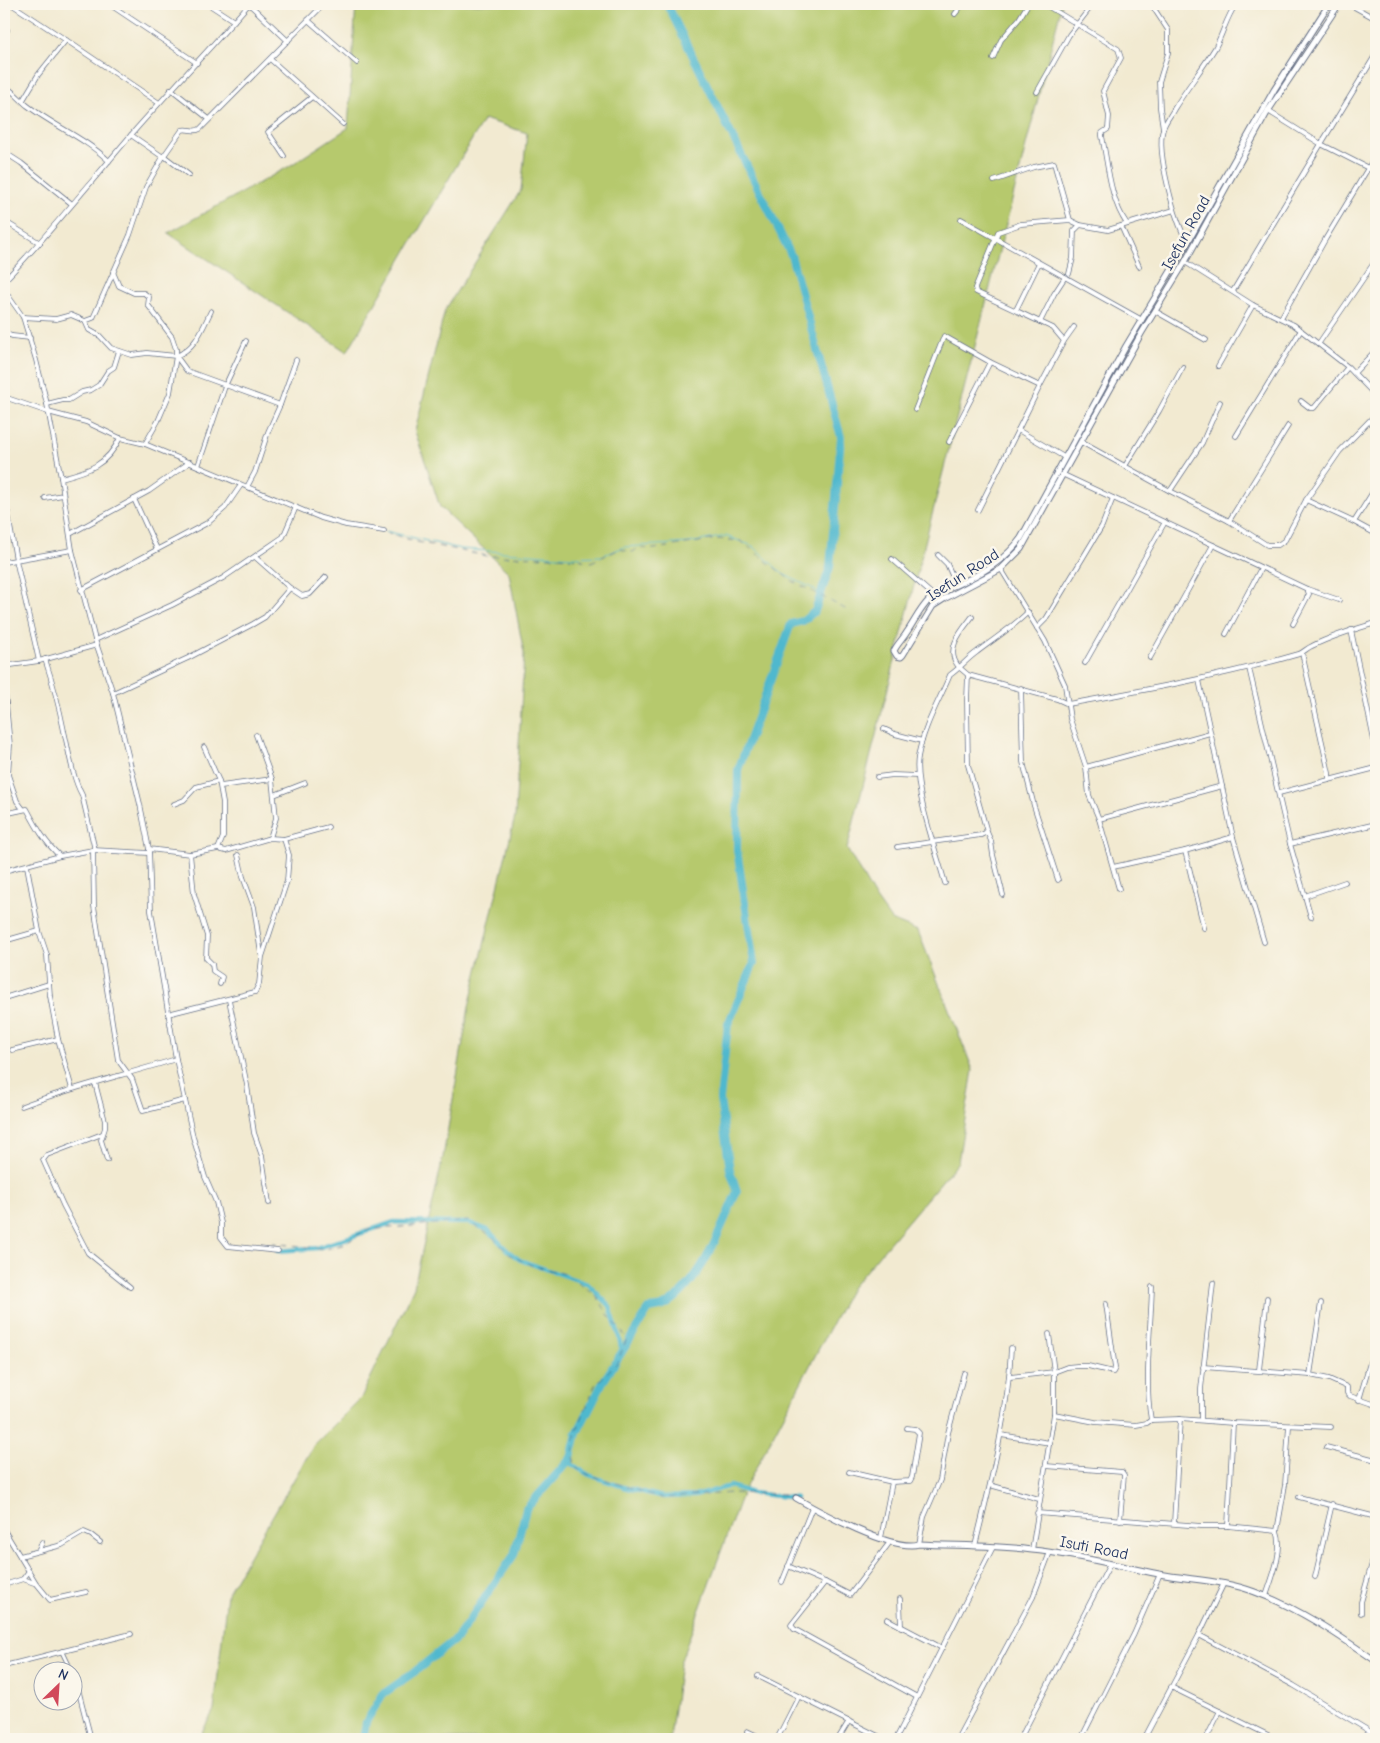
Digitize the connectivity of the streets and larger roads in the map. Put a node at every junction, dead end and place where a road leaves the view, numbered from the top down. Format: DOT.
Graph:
graph roads {
  1 [pos="11,4"];
  2 [pos="109,4"];
  3 [pos="208,4"];
  4 [pos="324,4"];
  5 [pos="963,4"];
  6 [pos="1028,4"];
  7 [pos="1044,4"];
  8 [pos="1093,4"];
  9 [pos="1151,4"];
  10 [pos="1236,4"];
  11 [pos="1329,4"];
  12 [pos="1339,4"];
  13 [pos="1348,4"];
  14 [pos="955,14"];
  15 [pos="1376,19"];
  16 [pos="308,20"];
  17 [pos="234,21"];
  18 [pos="1078,23"];
  19 [pos="4,24"];
  20 [pos="4,38"];
  21 [pos="66,40"];
  22 [pos="288,40"];
  23 [pos="1376,54"];
  24 [pos="993,58"];
  25 [pos="270,59"];
  26 [pos="197,63"];
  27 [pos="357,63"];
  28 [pos="4,86"];
  29 [pos="171,89"];
  30 [pos="1038,92"];
  31 [pos="312,97"];
  32 [pos="22,100"];
  33 [pos="159,103"];
  34 [pos="1268,111"];
  35 [pos="209,120"];
  36 [pos="343,124"];
  37 [pos="1163,128"];
  38 [pos="131,135"];
  39 [pos="1320,144"];
  40 [pos="4,152"];
  41 [pos="1376,155"];
  42 [pos="284,156"];
  43 [pos="163,157"];
  44 [pos="109,161"];
  45 [pos="1368,168"];
  46 [pos="1376,172"];
  47 [pos="189,175"];
  48 [pos="994,181"];
  49 [pos="72,204"];
  50 [pos="1174,210"];
  51 [pos="962,219"];
  52 [pos="1070,220"];
  53 [pos="4,222"];
  54 [pos="1127,224"];
  55 [pos="1080,225"];
  56 [pos="1121,226"];
  57 [pos="995,237"];
  58 [pos="40,243"];
  59 [pos="1188,243"];
  60 [pos="1376,260"];
  61 [pos="1186,262"];
  62 [pos="1039,263"];
  63 [pos="1139,266"];
  64 [pos="112,272"];
  65 [pos="1067,275"];
  66 [pos="4,281"];
  67 [pos="119,286"];
  68 [pos="108,287"];
  69 [pos="4,290"];
  70 [pos="1233,291"];
  71 [pos="1253,305"];
  72 [pos="1016,310"];
  73 [pos="211,311"];
  74 [pos="1155,311"];
  75 [pos="23,317"];
  76 [pos="1281,318"];
  77 [pos="1142,320"];
  78 [pos="85,321"];
  79 [pos="1040,322"];
  80 [pos="1074,327"];
  81 [pos="1301,330"];
  82 [pos="4,333"];
  83 [pos="30,338"];
  84 [pos="1206,340"];
  85 [pos="246,341"];
  86 [pos="1064,341"];
  87 [pos="1319,344"];
  88 [pos="1376,350"];
  89 [pos="119,351"];
  90 [pos="176,356"];
  91 [pos="296,360"];
  92 [pos="990,362"];
  93 [pos="1218,366"];
  94 [pos="1183,367"];
  95 [pos="1348,367"];
  96 [pos="1354,373"];
  97 [pos="225,386"];
  98 [pos="1040,386"];
  99 [pos="1376,396"];
  100 [pos="4,397"];
  101 [pos="1301,401"];
  102 [pos="1220,402"];
  103 [pos="47,404"];
  104 [pos="280,405"];
  105 [pos="915,410"];
  106 [pos="48,412"];
  107 [pos="1376,414"];
  108 [pos="1288,426"];
  109 [pos="1018,430"];
  110 [pos="1236,436"];
  111 [pos="120,438"];
  112 [pos="950,442"];
  113 [pos="1081,442"];
  114 [pos="145,444"];
  115 [pos="1064,457"];
  116 [pos="190,462"];
  117 [pos="198,466"];
  118 [pos="1125,466"];
  119 [pos="1064,475"];
  120 [pos="61,478"];
  121 [pos="241,485"];
  122 [pos="1376,487"];
  123 [pos="247,488"];
  124 [pos="1170,491"];
  125 [pos="4,492"];
  126 [pos="63,495"];
  127 [pos="45,498"];
  128 [pos="1113,498"];
  129 [pos="134,499"];
  130 [pos="1306,500"];
  131 [pos="296,507"];
  132 [pos="978,510"];
  133 [pos="1036,510"];
  134 [pos="1042,513"];
  135 [pos="1229,521"];
  136 [pos="1164,522"];
  137 [pos="1354,522"];
  138 [pos="384,531"];
  139 [pos="70,534"];
  140 [pos="1376,534"];
  141 [pos="1213,545"];
  142 [pos="157,549"];
  143 [pos="72,550"];
  144 [pos="938,555"];
  145 [pos="255,556"];
  146 [pos="892,559"];
  147 [pos="16,560"];
  148 [pos="4,562"];
  149 [pos="1261,568"];
  150 [pos="1001,569"];
  151 [pos="326,577"];
  152 [pos="956,584"];
  153 [pos="290,588"];
  154 [pos="1307,589"];
  155 [pos="81,590"];
  156 [pos="934,596"];
  157 [pos="1339,600"];
  158 [pos="1028,612"];
  159 [pos="972,617"];
  160 [pos="1376,623"];
  161 [pos="1293,624"];
  162 [pos="1036,628"];
  163 [pos="1351,630"];
  164 [pos="1226,634"];
  165 [pos="95,640"];
  166 [pos="97,645"];
  167 [pos="1302,653"];
  168 [pos="1150,658"];
  169 [pos="45,659"];
  170 [pos="40,661"];
  171 [pos="1086,663"];
  172 [pos="4,666"];
  173 [pos="1249,668"];
  174 [pos="960,669"];
  175 [pos="968,675"];
  176 [pos="1199,680"];
  177 [pos="4,683"];
  178 [pos="1020,688"];
  179 [pos="113,693"];
  180 [pos="1068,704"];
  181 [pos="884,728"];
  182 [pos="1210,733"];
  183 [pos="256,735"];
  184 [pos="922,741"];
  185 [pos="204,747"];
  186 [pos="1376,750"];
  187 [pos="9,759"];
  188 [pos="4,760"];
  189 [pos="1086,767"];
  190 [pos="1376,768"];
  191 [pos="917,776"];
  192 [pos="877,777"];
  193 [pos="272,779"];
  194 [pos="1329,780"];
  195 [pos="305,783"];
  196 [pos="220,784"];
  197 [pos="1222,786"];
  198 [pos="1279,794"];
  199 [pos="274,795"];
  200 [pos="174,804"];
  201 [pos="23,809"];
  202 [pos="4,814"];
  203 [pos="1099,819"];
  204 [pos="1376,824"];
  205 [pos="328,827"];
  206 [pos="986,832"];
  207 [pos="1233,837"];
  208 [pos="270,838"];
  209 [pos="284,839"];
  210 [pos="933,841"];
  211 [pos="1290,844"];
  212 [pos="896,847"];
  213 [pos="218,849"];
  214 [pos="94,850"];
  215 [pos="149,851"];
  216 [pos="1185,852"];
  217 [pos="190,854"];
  218 [pos="238,855"];
  219 [pos="60,856"];
  220 [pos="27,866"];
  221 [pos="1113,867"];
  222 [pos="4,871"];
  223 [pos="1058,880"];
  224 [pos="1345,882"];
  225 [pos="945,883"];
  226 [pos="1119,889"];
  227 [pos="1003,895"];
  228 [pos="1305,896"];
  229 [pos="1311,916"];
  230 [pos="1204,928"];
  231 [pos="39,931"];
  232 [pos="4,941"];
  233 [pos="1264,942"];
  234 [pos="262,957"];
  235 [pos="50,984"];
  236 [pos="220,984"];
  237 [pos="4,998"];
  238 [pos="229,1000"];
  239 [pos="168,1014"];
  240 [pos="58,1039"];
  241 [pos="12,1050"];
  242 [pos="176,1058"];
  243 [pos="128,1074"];
  244 [pos="95,1082"];
  245 [pos="72,1089"];
  246 [pos="185,1100"];
  247 [pos="22,1106"];
  248 [pos="102,1134"];
  249 [pos="107,1160"];
  250 [pos="268,1202"];
  251 [pos="278,1251"];
  252 [pos="1213,1283"];
  253 [pos="130,1287"];
  254 [pos="1152,1287"];
  255 [pos="1266,1298"];
  256 [pos="1106,1304"];
  257 [pos="1321,1304"];
  258 [pos="1049,1334"];
  259 [pos="1376,1342"];
  260 [pos="1011,1348"];
  261 [pos="1203,1367"];
  262 [pos="1259,1370"];
  263 [pos="1054,1372"];
  264 [pos="964,1373"];
  265 [pos="1310,1375"];
  266 [pos="1010,1377"];
  267 [pos="1359,1400"];
  268 [pos="1376,1405"];
  269 [pos="1054,1414"];
  270 [pos="1180,1419"];
  271 [pos="1151,1420"];
  272 [pos="1201,1420"];
  273 [pos="1233,1423"];
  274 [pos="1289,1426"];
  275 [pos="1331,1427"];
  276 [pos="907,1428"];
  277 [pos="1001,1435"];
  278 [pos="1050,1443"];
  279 [pos="1326,1446"];
  280 [pos="1376,1460"];
  281 [pos="1046,1466"];
  282 [pos="849,1472"];
  283 [pos="892,1482"];
  284 [pos="990,1485"];
  285 [pos="1298,1497"];
  286 [pos="796,1498"];
  287 [pos="1039,1499"];
  288 [pos="1332,1504"];
  289 [pos="812,1508"];
  290 [pos="1037,1513"];
  291 [pos="1376,1517"];
  292 [pos="1120,1520"];
  293 [pos="1174,1523"];
  294 [pos="1228,1526"];
  295 [pos="4,1530"];
  296 [pos="1277,1531"];
  297 [pos="881,1538"];
  298 [pos="42,1542"];
  299 [pos="100,1542"];
  300 [pos="890,1542"];
  301 [pos="919,1544"];
  302 [pos="975,1546"];
  303 [pos="993,1546"];
  304 [pos="1376,1549"];
  305 [pos="38,1550"];
  306 [pos="1032,1550"];
  307 [pos="1050,1552"];
  308 [pos="20,1556"];
  309 [pos="1110,1564"];
  310 [pos="788,1566"];
  311 [pos="29,1571"];
  312 [pos="1160,1574"];
  313 [pos="1315,1577"];
  314 [pos="23,1579"];
  315 [pos="782,1582"];
  316 [pos="825,1582"];
  317 [pos="1224,1583"];
  318 [pos="37,1584"];
  319 [pos="4,1585"];
  320 [pos="86,1592"];
  321 [pos="1266,1596"];
  322 [pos="900,1599"];
  323 [pos="1361,1613"];
  324 [pos="887,1619"];
  325 [pos="901,1627"];
  326 [pos="131,1634"];
  327 [pos="1199,1635"];
  328 [pos="942,1648"];
  329 [pos="62,1651"];
  330 [pos="66,1660"];
  331 [pos="1376,1661"];
  332 [pos="4,1666"];
  333 [pos="758,1676"];
  334 [pos="1172,1687"];
  335 [pos="799,1696"];
  336 [pos="918,1697"];
  337 [pos="82,1704"];
  338 [pos="1220,1711"];
  339 [pos="849,1721"];
  340 [pos="747,1731"];
  341 [pos="1376,1735"];
  342 [pos="1268,1737"];
  343 [pos="91,1739"];
  344 [pos="764,1739"];
  345 [pos="777,1739"];
  346 [pos="838,1739"];
  347 [pos="884,1739"];
  348 [pos="896,1739"];
  349 [pos="957,1739"];
  350 [pos="1020,1739"];
  351 [pos="1081,1739"];
  352 [pos="1144,1739"];
  353 [pos="1206,1739"];
  354 [pos="1276,1739"];
  1 -- 21 [label="street"];
  2 -- 26 [label="street"];
  3 -- 17 [label="street"];
  4 -- 16 [label="street"];
  5 -- 14 [label="street"];
  6 -- 24 [label="street"];
  7 -- 18 [label="street"];
  8 -- 18 [label="street"];
  9 -- 37 [label="street"];
  10 -- 37 [label="street"];
  11 -- 59 [label="street, Isefun Road"];
  12 -- 34 [label="street, Isefun Road"];
  13 -- 15 [label="street"];
  16 -- 22 [label="street"];
  16 -- 27 [label="street"];
  17 -- 22 [label="street"];
  17 -- 26 [label="street"];
  18 -- 30 [label="street"];
  18 -- 54 [label="street"];
  19 -- 20 [label="street"];
  21 -- 32 [label="street"];
  21 -- 33 [label="street"];
  22 -- 25 [label="street"];
  23 -- 39 [label="street"];
  25 -- 31 [label="street"];
  25 -- 35 [label="street"];
  26 -- 29 [label="street"];
  28 -- 32 [label="street"];
  29 -- 33 [label="street"];
  29 -- 35 [label="street"];
  31 -- 36 [label="street"];
  31 -- 42 [label="street"];
  32 -- 44 [label="street"];
  33 -- 38 [label="street"];
  34 -- 39 [label="street"];
  34 -- 61 [label="street, Isefun Road"];
  35 -- 43 [label="street"];
  37 -- 50 [label="street"];
  38 -- 43 [label="street"];
  38 -- 44 [label="street"];
  39 -- 45 [label="street"];
  39 -- 70 [label="street"];
  40 -- 49 [label="street"];
  41 -- 45 [label="street"];
  43 -- 47 [label="street"];
  43 -- 64 [label="street"];
  44 -- 49 [label="street"];
  45 -- 46 [label="street"];
  45 -- 76 [label="street"];
  48 -- 52 [label="street"];
  49 -- 58 [label="street"];
  50 -- 54 [label="street"];
  50 -- 59 [label="street"];
  51 -- 57 [label="street"];
  52 -- 55 [label="street"];
  52 -- 57 [label="street"];
  53 -- 58 [label="street"];
  54 -- 56 [label="street"];
  55 -- 56 [label="street"];
  55 -- 65 [label="street"];
  56 -- 63 [label="street"];
  57 -- 62 [label="street"];
  57 -- 72 [label="street"];
  58 -- 66 [label="street"];
  59 -- 77 [label="street, Isefun Road"];
  60 -- 87 [label="street"];
  61 -- 70 [label="street"];
  61 -- 74 [label="street, Isefun Road"];
  62 -- 65 [label="street"];
  62 -- 72 [label="street"];
  64 -- 67 [label="street"];
  64 -- 68 [label="street"];
  65 -- 77 [label="street"];
  65 -- 79 [label="street"];
  67 -- 68 [label="street"];
  67 -- 90 [label="street"];
  68 -- 78 [label="street"];
  69 -- 75 [label="street"];
  70 -- 71 [label="street"];
  71 -- 76 [label="street"];
  71 -- 93 [label="street"];
  72 -- 79 [label="street"];
  73 -- 90 [label="street"];
  74 -- 84 [label="street"];
  74 -- 113 [label="street, Isefun Road"];
  75 -- 78 [label="street"];
  75 -- 83 [label="street"];
  76 -- 81 [label="street"];
  77 -- 115 [label="street, Isefun Road"];
  78 -- 89 [label="street"];
  79 -- 86 [label="street"];
  80 -- 86 [label="street"];
  81 -- 87 [label="street"];
  81 -- 110 [label="street"];
  82 -- 83 [label="street"];
  83 -- 103 [label="street"];
  85 -- 97 [label="street"];
  86 -- 98 [label="street"];
  87 -- 95 [label="street"];
  88 -- 96 [label="street"];
  89 -- 90 [label="street"];
  89 -- 103 [label="street"];
  90 -- 97 [label="street"];
  90 -- 114 [label="street"];
  91 -- 104 [label="street"];
  92 -- 98 [label="street"];
  92 -- 105 [label="street"];
  92 -- 112 [label="street"];
  94 -- 118 [label="street"];
  95 -- 96 [label="street"];
  95 -- 101 [label="street"];
  96 -- 99 [label="street"];
  97 -- 104 [label="street"];
  97 -- 117 [label="street"];
  98 -- 109 [label="street"];
  100 -- 106 [label="street"];
  102 -- 124 [label="street"];
  103 -- 106 [label="street"];
  104 -- 123 [label="street"];
  106 -- 111 [label="street"];
  106 -- 120 [label="street"];
  107 -- 130 [label="street"];
  108 -- 135 [label="street"];
  109 -- 115 [label="street"];
  109 -- 132 [label="street"];
  111 -- 114 [label="street"];
  111 -- 120 [label="street"];
  113 -- 118 [label="street"];
  113 -- 119 [label="street, Isefun Road"];
  114 -- 116 [label="street"];
  115 -- 133 [label="street, Isefun Road"];
  116 -- 117 [label="street"];
  116 -- 129 [label="street"];
  117 -- 121 [label="street"];
  118 -- 124 [label="street"];
  119 -- 128 [label="street"];
  119 -- 134 [label="street, Isefun Road"];
  120 -- 126 [label="street"];
  121 -- 123 [label="street"];
  121 -- 142 [label="street"];
  122 -- 137 [label="street"];
  123 -- 131 [label="street"];
  124 -- 135 [label="street"];
  125 -- 147 [label="street"];
  126 -- 127 [label="street"];
  126 -- 139 [label="street"];
  128 -- 136 [label="street"];
  128 -- 162 [label="street"];
  129 -- 139 [label="street"];
  129 -- 142 [label="street"];
  130 -- 135 [label="street"];
  130 -- 137 [label="street"];
  131 -- 138 [label="street"];
  131 -- 145 [label="street"];
  133 -- 134 [label="street"];
  133 -- 152 [label="street, Isefun Road"];
  134 -- 150 [label="street, Isefun Road"];
  136 -- 141 [label="street"];
  136 -- 171 [label="street"];
  137 -- 140 [label="street"];
  139 -- 143 [label="street"];
  141 -- 149 [label="street"];
  141 -- 168 [label="street"];
  142 -- 155 [label="street"];
  143 -- 147 [label="street"];
  143 -- 155 [label="street"];
  144 -- 152 [label="street"];
  145 -- 153 [label="street"];
  145 -- 165 [label="street"];
  146 -- 156 [label="street"];
  147 -- 148 [label="street"];
  147 -- 170 [label="street"];
  149 -- 154 [label="street"];
  149 -- 164 [label="street"];
  150 -- 156 [label="street, Isefun Road"];
  150 -- 158 [label="street"];
  151 -- 153 [label="street"];
  152 -- 156 [label="street, Isefun Road"];
  153 -- 179 [label="street"];
  154 -- 157 [label="street"];
  154 -- 161 [label="street"];
  155 -- 165 [label="street"];
  158 -- 162 [label="street"];
  158 -- 174 [label="street"];
  159 -- 174 [label="street"];
  160 -- 163 [label="street"];
  162 -- 180 [label="street"];
  163 -- 167 [label="street"];
  163 -- 186 [label="street"];
  165 -- 166 [label="street"];
  166 -- 169 [label="street"];
  166 -- 179 [label="street"];
  167 -- 173 [label="street"];
  167 -- 194 [label="street"];
  169 -- 170 [label="street"];
  169 -- 214 [label="street"];
  170 -- 172 [label="street"];
  173 -- 176 [label="street"];
  173 -- 198 [label="street"];
  174 -- 175 [label="street"];
  174 -- 184 [label="street"];
  175 -- 178 [label="street"];
  175 -- 206 [label="street"];
  176 -- 180 [label="street"];
  176 -- 182 [label="street"];
  177 -- 187 [label="street"];
  178 -- 180 [label="street"];
  178 -- 223 [label="street"];
  179 -- 215 [label="street"];
  180 -- 189 [label="street"];
  181 -- 184 [label="street"];
  182 -- 189 [label="street"];
  182 -- 197 [label="street"];
  183 -- 193 [label="street"];
  184 -- 191 [label="street"];
  185 -- 196 [label="street"];
  187 -- 188 [label="street"];
  187 -- 201 [label="street"];
  189 -- 203 [label="street"];
  190 -- 194 [label="street"];
  191 -- 192 [label="street"];
  191 -- 210 [label="street"];
  193 -- 196 [label="street"];
  193 -- 199 [label="street"];
  194 -- 198 [label="street"];
  195 -- 199 [label="street"];
  196 -- 200 [label="street"];
  196 -- 213 [label="street"];
  197 -- 203 [label="street"];
  197 -- 207 [label="street"];
  198 -- 211 [label="street"];
  199 -- 208 [label="street"];
  201 -- 202 [label="street"];
  201 -- 219 [label="street"];
  203 -- 221 [label="street"];
  204 -- 211 [label="street"];
  205 -- 209 [label="street"];
  206 -- 210 [label="street"];
  206 -- 227 [label="street"];
  207 -- 216 [label="street"];
  207 -- 233 [label="street"];
  208 -- 209 [label="street"];
  208 -- 213 [label="street"];
  209 -- 234 [label="street"];
  210 -- 212 [label="street"];
  210 -- 225 [label="street"];
  211 -- 228 [label="street"];
  213 -- 217 [label="street"];
  214 -- 215 [label="street"];
  214 -- 219 [label="street"];
  214 -- 243 [label="street"];
  215 -- 217 [label="street"];
  215 -- 239 [label="street"];
  216 -- 221 [label="street"];
  216 -- 230 [label="street"];
  217 -- 236 [label="street"];
  218 -- 234 [label="street"];
  219 -- 220 [label="street"];
  220 -- 222 [label="street"];
  220 -- 231 [label="street"];
  221 -- 226 [label="street"];
  224 -- 228 [label="street"];
  228 -- 229 [label="street"];
  231 -- 232 [label="street"];
  231 -- 235 [label="street"];
  234 -- 238 [label="street"];
  235 -- 237 [label="street"];
  235 -- 240 [label="street"];
  238 -- 239 [label="street"];
  238 -- 250 [label="street"];
  239 -- 242 [label="street"];
  240 -- 241 [label="street"];
  240 -- 245 [label="street"];
  242 -- 243 [label="street"];
  242 -- 246 [label="street"];
  243 -- 244 [label="street"];
  243 -- 246 [label="street"];
  244 -- 245 [label="street"];
  244 -- 248 [label="street"];
  245 -- 247 [label="street"];
  246 -- 251 [label="street"];
  248 -- 249 [label="street"];
  248 -- 253 [label="street"];
  252 -- 261 [label="street"];
  254 -- 271 [label="street"];
  255 -- 262 [label="street"];
  256 -- 263 [label="street"];
  257 -- 265 [label="street"];
  258 -- 263 [label="street"];
  259 -- 267 [label="street"];
  260 -- 266 [label="street"];
  261 -- 262 [label="street"];
  261 -- 272 [label="street"];
  262 -- 265 [label="street"];
  263 -- 266 [label="street"];
  263 -- 269 [label="street"];
  264 -- 301 [label="street"];
  265 -- 267 [label="street"];
  266 -- 277 [label="street"];
  267 -- 268 [label="street"];
  269 -- 271 [label="street"];
  269 -- 278 [label="street"];
  270 -- 271 [label="street"];
  270 -- 272 [label="street"];
  270 -- 293 [label="street"];
  272 -- 273 [label="street"];
  273 -- 274 [label="street"];
  273 -- 294 [label="street"];
  274 -- 275 [label="street"];
  274 -- 296 [label="street"];
  276 -- 283 [label="street"];
  277 -- 278 [label="street"];
  277 -- 284 [label="street"];
  278 -- 281 [label="street"];
  279 -- 280 [label="street"];
  281 -- 287 [label="street"];
  281 -- 292 [label="street"];
  282 -- 283 [label="street"];
  283 -- 297 [label="street"];
  284 -- 287 [label="street"];
  284 -- 302 [label="street"];
  285 -- 288 [label="street"];
  286 -- 289 [label="street, Isuti Road"];
  287 -- 290 [label="street"];
  288 -- 291 [label="street"];
  288 -- 313 [label="street"];
  289 -- 297 [label="street, Isuti Road"];
  289 -- 310 [label="street"];
  290 -- 292 [label="street"];
  290 -- 306 [label="street"];
  292 -- 293 [label="street"];
  293 -- 294 [label="street"];
  294 -- 296 [label="street"];
  295 -- 308 [label="street"];
  296 -- 321 [label="street"];
  297 -- 300 [label="street, Isuti Road"];
  298 -- 305 [label="street"];
  299 -- 305 [label="street"];
  300 -- 301 [label="street, Isuti Road"];
  300 -- 316 [label="street"];
  301 -- 302 [label="street, Isuti Road"];
  302 -- 303 [label="street, Isuti Road"];
  303 -- 306 [label="street, Isuti Road"];
  303 -- 328 [label="street"];
  304 -- 323 [label="street"];
  305 -- 308 [label="street"];
  306 -- 307 [label="street, Isuti Road"];
  307 -- 309 [label="street, Isuti Road"];
  307 -- 349 [label="street"];
  308 -- 311 [label="street"];
  309 -- 312 [label="street, Isuti Road"];
  309 -- 350 [label="street"];
  310 -- 315 [label="street"];
  310 -- 316 [label="street"];
  311 -- 314 [label="street"];
  311 -- 318 [label="street"];
  312 -- 317 [label="street, Isuti Road"];
  312 -- 351 [label="street"];
  314 -- 318 [label="street"];
  314 -- 319 [label="street"];
  316 -- 336 [label="street"];
  317 -- 321 [label="street, Isuti Road"];
  317 -- 327 [label="street"];
  318 -- 320 [label="street"];
  321 -- 331 [label="street, Isuti Road"];
  322 -- 325 [label="street"];
  324 -- 325 [label="street"];
  325 -- 328 [label="street"];
  326 -- 329 [label="street"];
  327 -- 334 [label="street"];
  327 -- 341 [label="street"];
  328 -- 336 [label="street"];
  329 -- 330 [label="street"];
  329 -- 332 [label="street"];
  333 -- 335 [label="street"];
  334 -- 338 [label="street"];
  334 -- 352 [label="street"];
  335 -- 339 [label="street"];
  335 -- 345 [label="street"];
  336 -- 348 [label="street"];
  337 -- 343 [label="street"];
  338 -- 342 [label="street"];
  338 -- 353 [label="street"];
  339 -- 346 [label="street"];
  339 -- 347 [label="street"];
  340 -- 344 [label="street"];
  342 -- 354 [label="street"];
}
